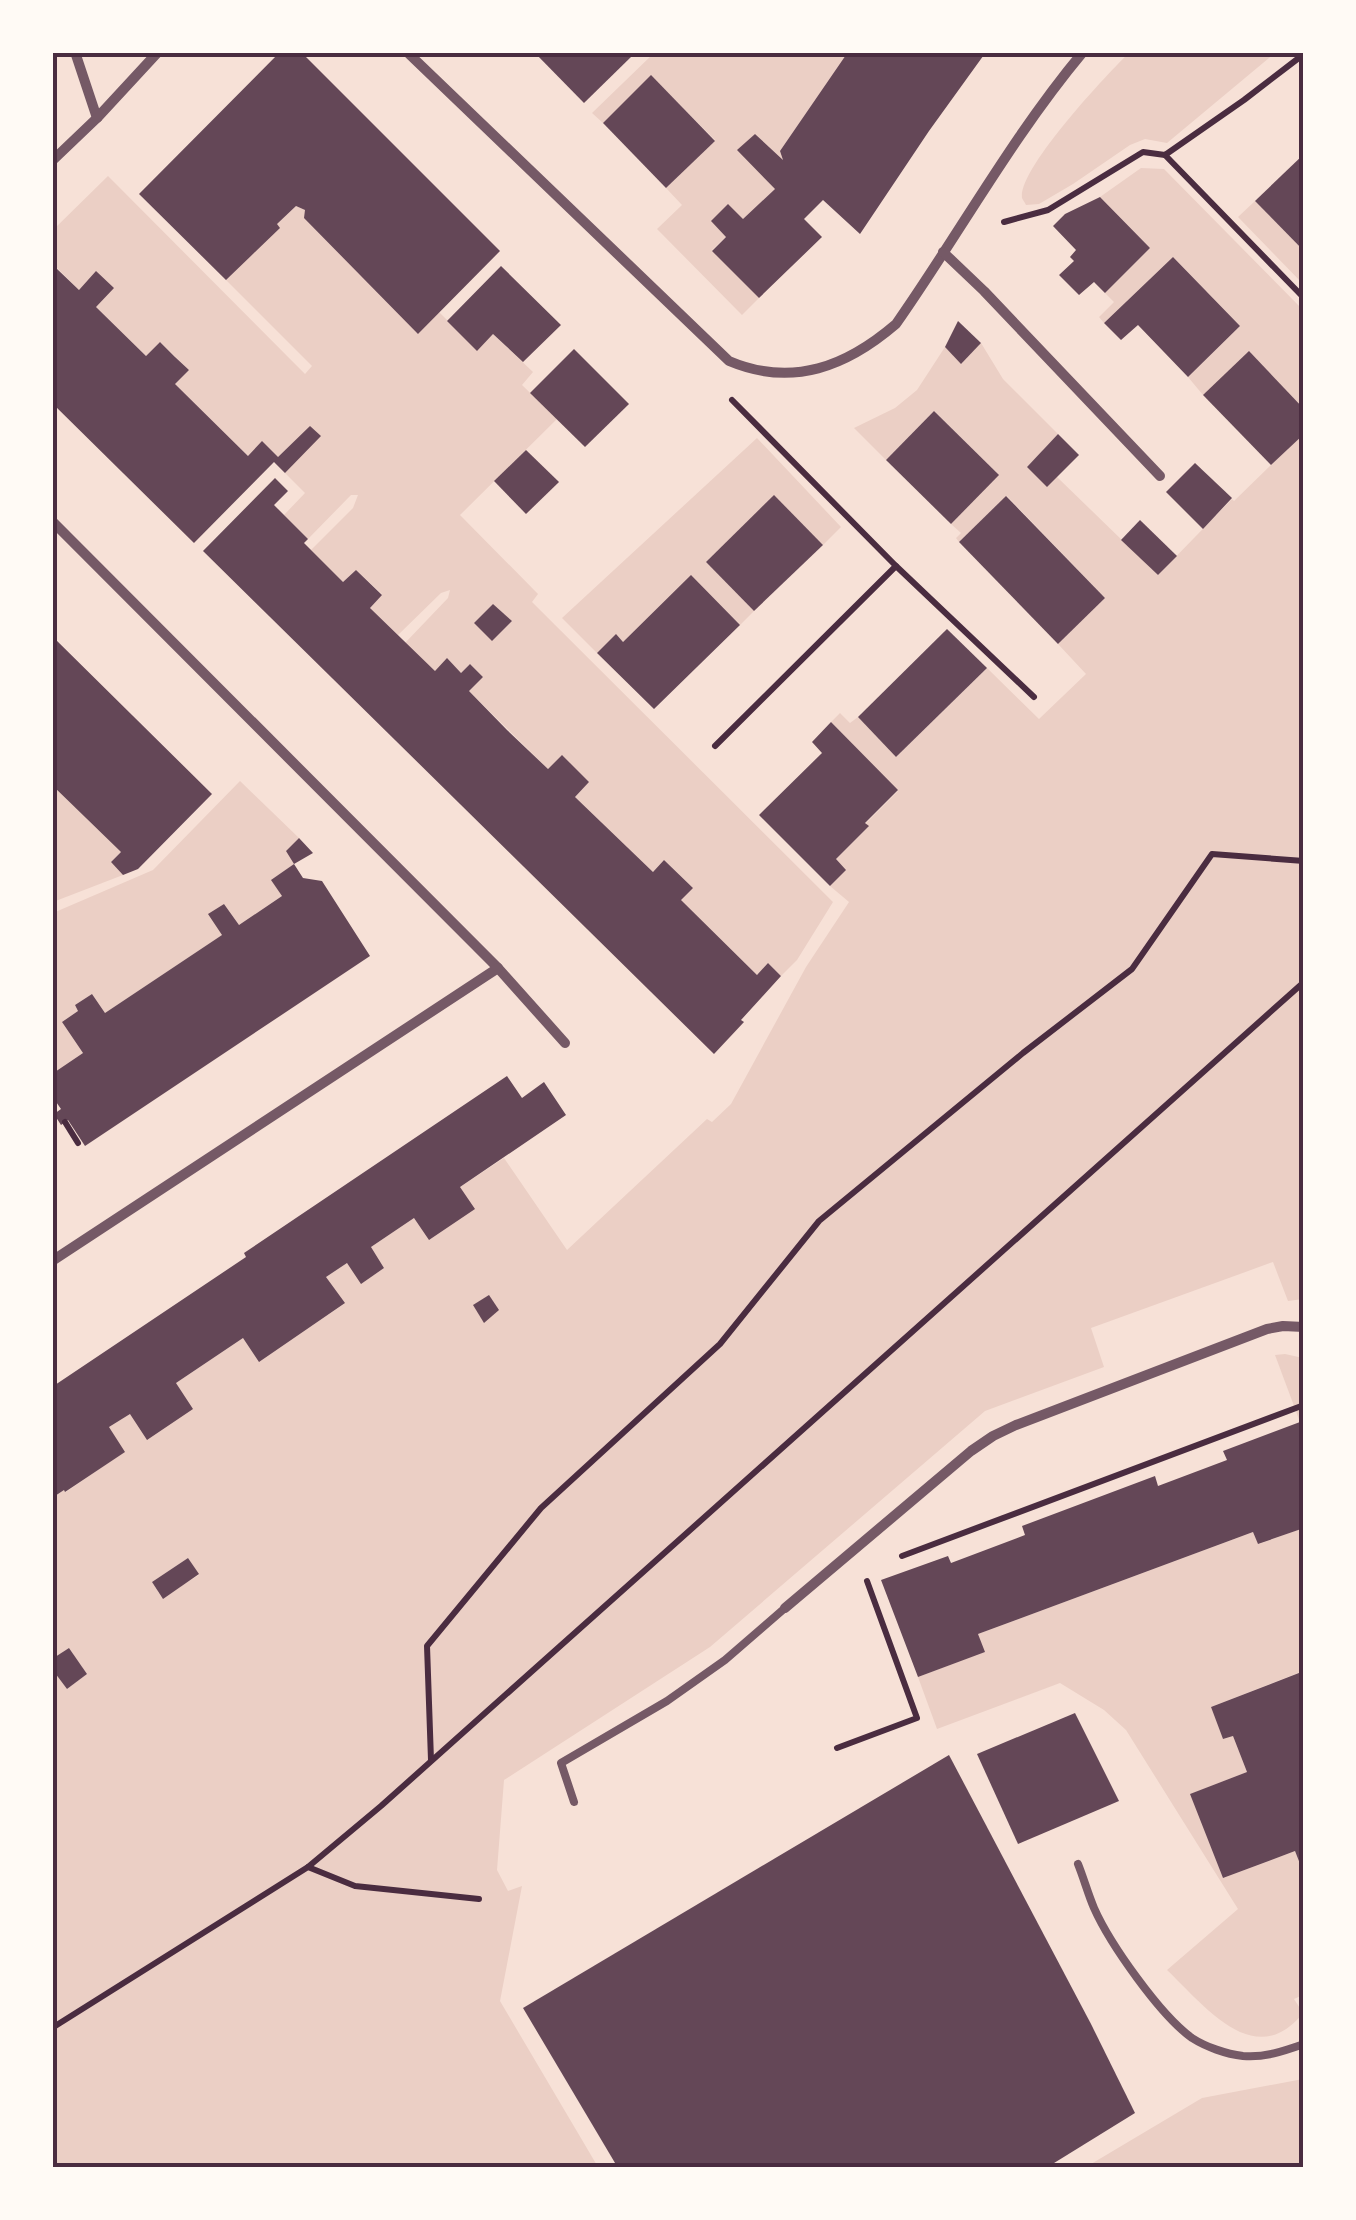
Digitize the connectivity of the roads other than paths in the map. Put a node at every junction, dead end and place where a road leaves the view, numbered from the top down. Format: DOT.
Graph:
graph roads {
  1 [pos="75,52"];
  2 [pos="158,52"];
  3 [pos="407,52"];
  4 [pos="1083,52"];
  5 [pos="97,118"];
  6 [pos="52,161"];
  7 [pos="943,252"];
  8 [pos="1160,476"];
  9 [pos="52,521"];
  10 [pos="498,968"];
  11 [pos="565,1043"];
  12 [pos="52,1261"];
  13 [pos="1304,1327"];
  14 [pos="785,1608"];
  15 [pos="574,1802"];
  16 [pos="1078,1864"];
  17 [pos="1304,2044"];
  1 -- 5 [label="street"];
  2 -- 5 [label="street"];
  3 -- 7 [label="street"];
  4 -- 7 [label="street"];
  5 -- 6 [label="street"];
  7 -- 8 [label="street"];
  9 -- 10 [label="street"];
  10 -- 11 [label="street"];
  10 -- 12 [label="street"];
  13 -- 14 [label="street"];
  14 -- 15 [label="lane"];
  16 -- 17 [label="lane"];
}
